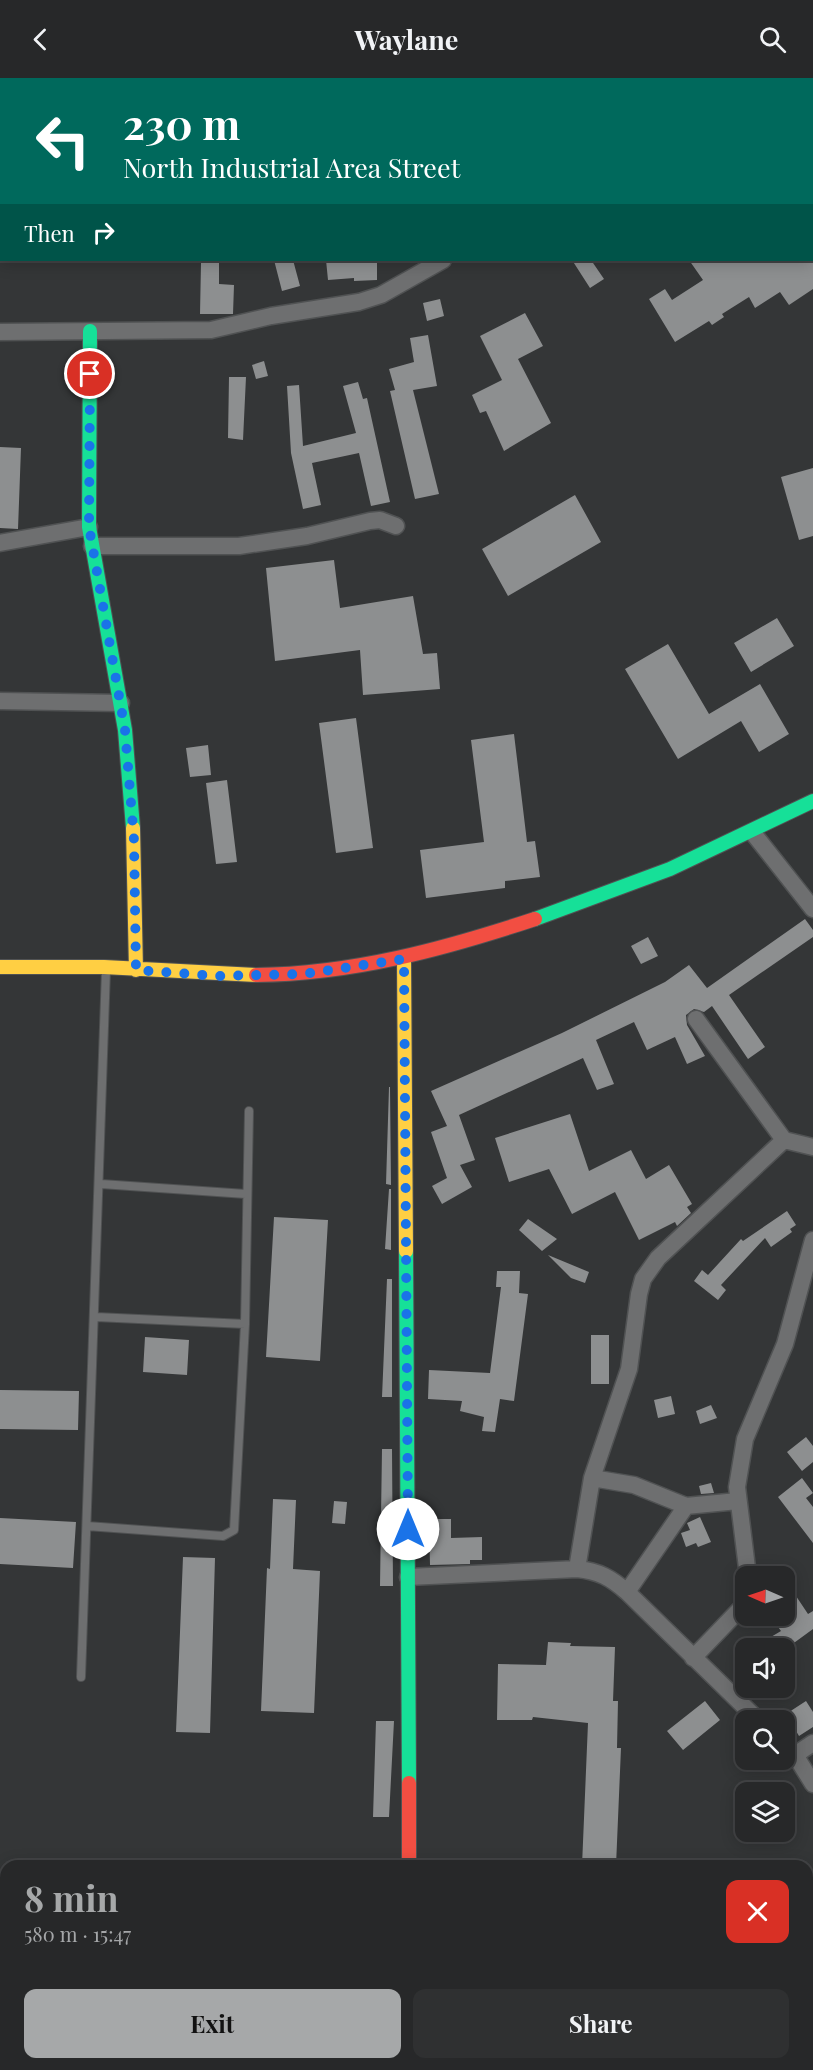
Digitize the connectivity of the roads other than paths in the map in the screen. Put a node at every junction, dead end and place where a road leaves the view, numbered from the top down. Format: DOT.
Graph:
graph roads {
  1 [pos="441,261"];
  2 [pos="90,331"];
  3 [pos="0,332"];
  4 [pos="396,526"];
  5 [pos="89,527"];
  6 [pos="0,543"];
  7 [pos="92,546"];
  8 [pos="0,701"];
  9 [pos="121,702"];
  10 [pos="813,801"];
  11 [pos="753,833"];
  12 [pos="813,909"];
  13 [pos="404,959"];
  14 [pos="0,967"];
  15 [pos="106,967"];
  16 [pos="136,970"];
  17 [pos="696,1019"];
  18 [pos="249,1111"];
  19 [pos="784,1140"];
  20 [pos="813,1147"];
  21 [pos="101,1184"];
  22 [pos="246,1194"];
  23 [pos="813,1240"];
  24 [pos="96,1317"];
  25 [pos="245,1324"];
  26 [pos="592,1479"];
  27 [pos="738,1500"];
  28 [pos="687,1506"];
  29 [pos="87,1526"];
  30 [pos="747,1566"];
  31 [pos="577,1569"];
  32 [pos="408,1577"];
  33 [pos="627,1592"];
  34 [pos="735,1613"];
  35 [pos="693,1658"];
  36 [pos="81,1677"];
  37 [pos="748,1710"];
  38 [pos="813,1743"];
  39 [pos="795,1748"];
  40 [pos="795,1757"];
  41 [pos="813,1784"];
  42 [pos="409,1860"];
  1 -- 2 [label="street"];
  2 -- 3 [label="street"];
  2 -- 5 [label="street"];
  4 -- 7 [label="street"];
  5 -- 6 [label="street"];
  5 -- 7 [label="street"];
  7 -- 9 [label="street"];
  8 -- 9 [label="street"];
  9 -- 16 [label="street"];
  10 -- 11 [label="street"];
  11 -- 12 [label="street"];
  11 -- 13 [label="street"];
  13 -- 16 [label="street"];
  13 -- 32 [label="street"];
  14 -- 15 [label="street"];
  15 -- 16 [label="street"];
  15 -- 21 [label="lane"];
  17 -- 19 [label="street"];
  18 -- 22 [label="lane"];
  19 -- 20 [label="street"];
  19 -- 26 [label="street"];
  21 -- 22 [label="lane"];
  21 -- 24 [label="lane"];
  22 -- 25 [label="lane"];
  23 -- 27 [label="street"];
  24 -- 25 [label="lane"];
  24 -- 29 [label="lane"];
  25 -- 29 [label="lane"];
  26 -- 28 [label="street"];
  26 -- 31 [label="street"];
  27 -- 28 [label="street"];
  27 -- 30 [label="street"];
  28 -- 33 [label="street"];
  29 -- 36 [label="lane"];
  31 -- 32 [label="street"];
  31 -- 33 [label="street"];
  32 -- 42 [label="street"];
  33 -- 35 [label="street"];
  34 -- 35 [label="street"];
  35 -- 37 [label="street"];
  38 -- 39 [label="street"];
  40 -- 41 [label="street"];
}
